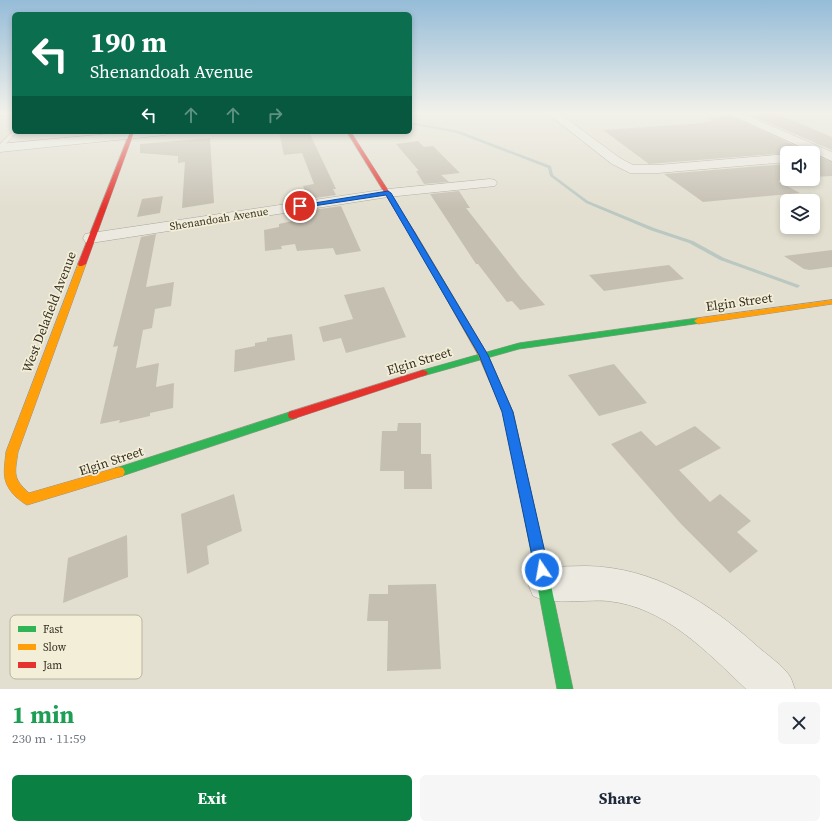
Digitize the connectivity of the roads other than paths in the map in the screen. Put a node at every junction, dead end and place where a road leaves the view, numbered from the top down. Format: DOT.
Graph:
graph roads {
  1 [pos="27,145"];
  2 [pos="128,145"];
  3 [pos="357,145"];
  4 [pos="595,145"];
  5 [pos="805,145"];
  6 [pos="0,148"];
  7 [pos="830,156"];
  8 [pos="780,159"];
  9 [pos="490,183"];
  10 [pos="388,193"];
  11 [pos="91,238"];
  12 [pos="832,302"];
  13 [pos="483,355"];
  14 [pos="26,499"];
  15 [pos="545,584"];
  16 [pos="565,689"];
  17 [pos="775,689"];
  1 -- 6 [label="street"];
  2 -- 11 [label="street, West Delafield Avenue"];
  3 -- 10 [label="street"];
  4 -- 8 [label="street"];
  5 -- 7 [label="street"];
  9 -- 10 [label="street, Shenandoah Avenue"];
  10 -- 11 [label="street, Shenandoah Avenue"];
  10 -- 13 [label="street"];
  11 -- 14 [label="street, West Delafield Avenue"];
  12 -- 13 [label="street, Elgin Street"];
  13 -- 14 [label="street, Elgin Street"];
  13 -- 15 [label="street"];
  15 -- 16 [label="street"];
  15 -- 17 [label="street"];
}
